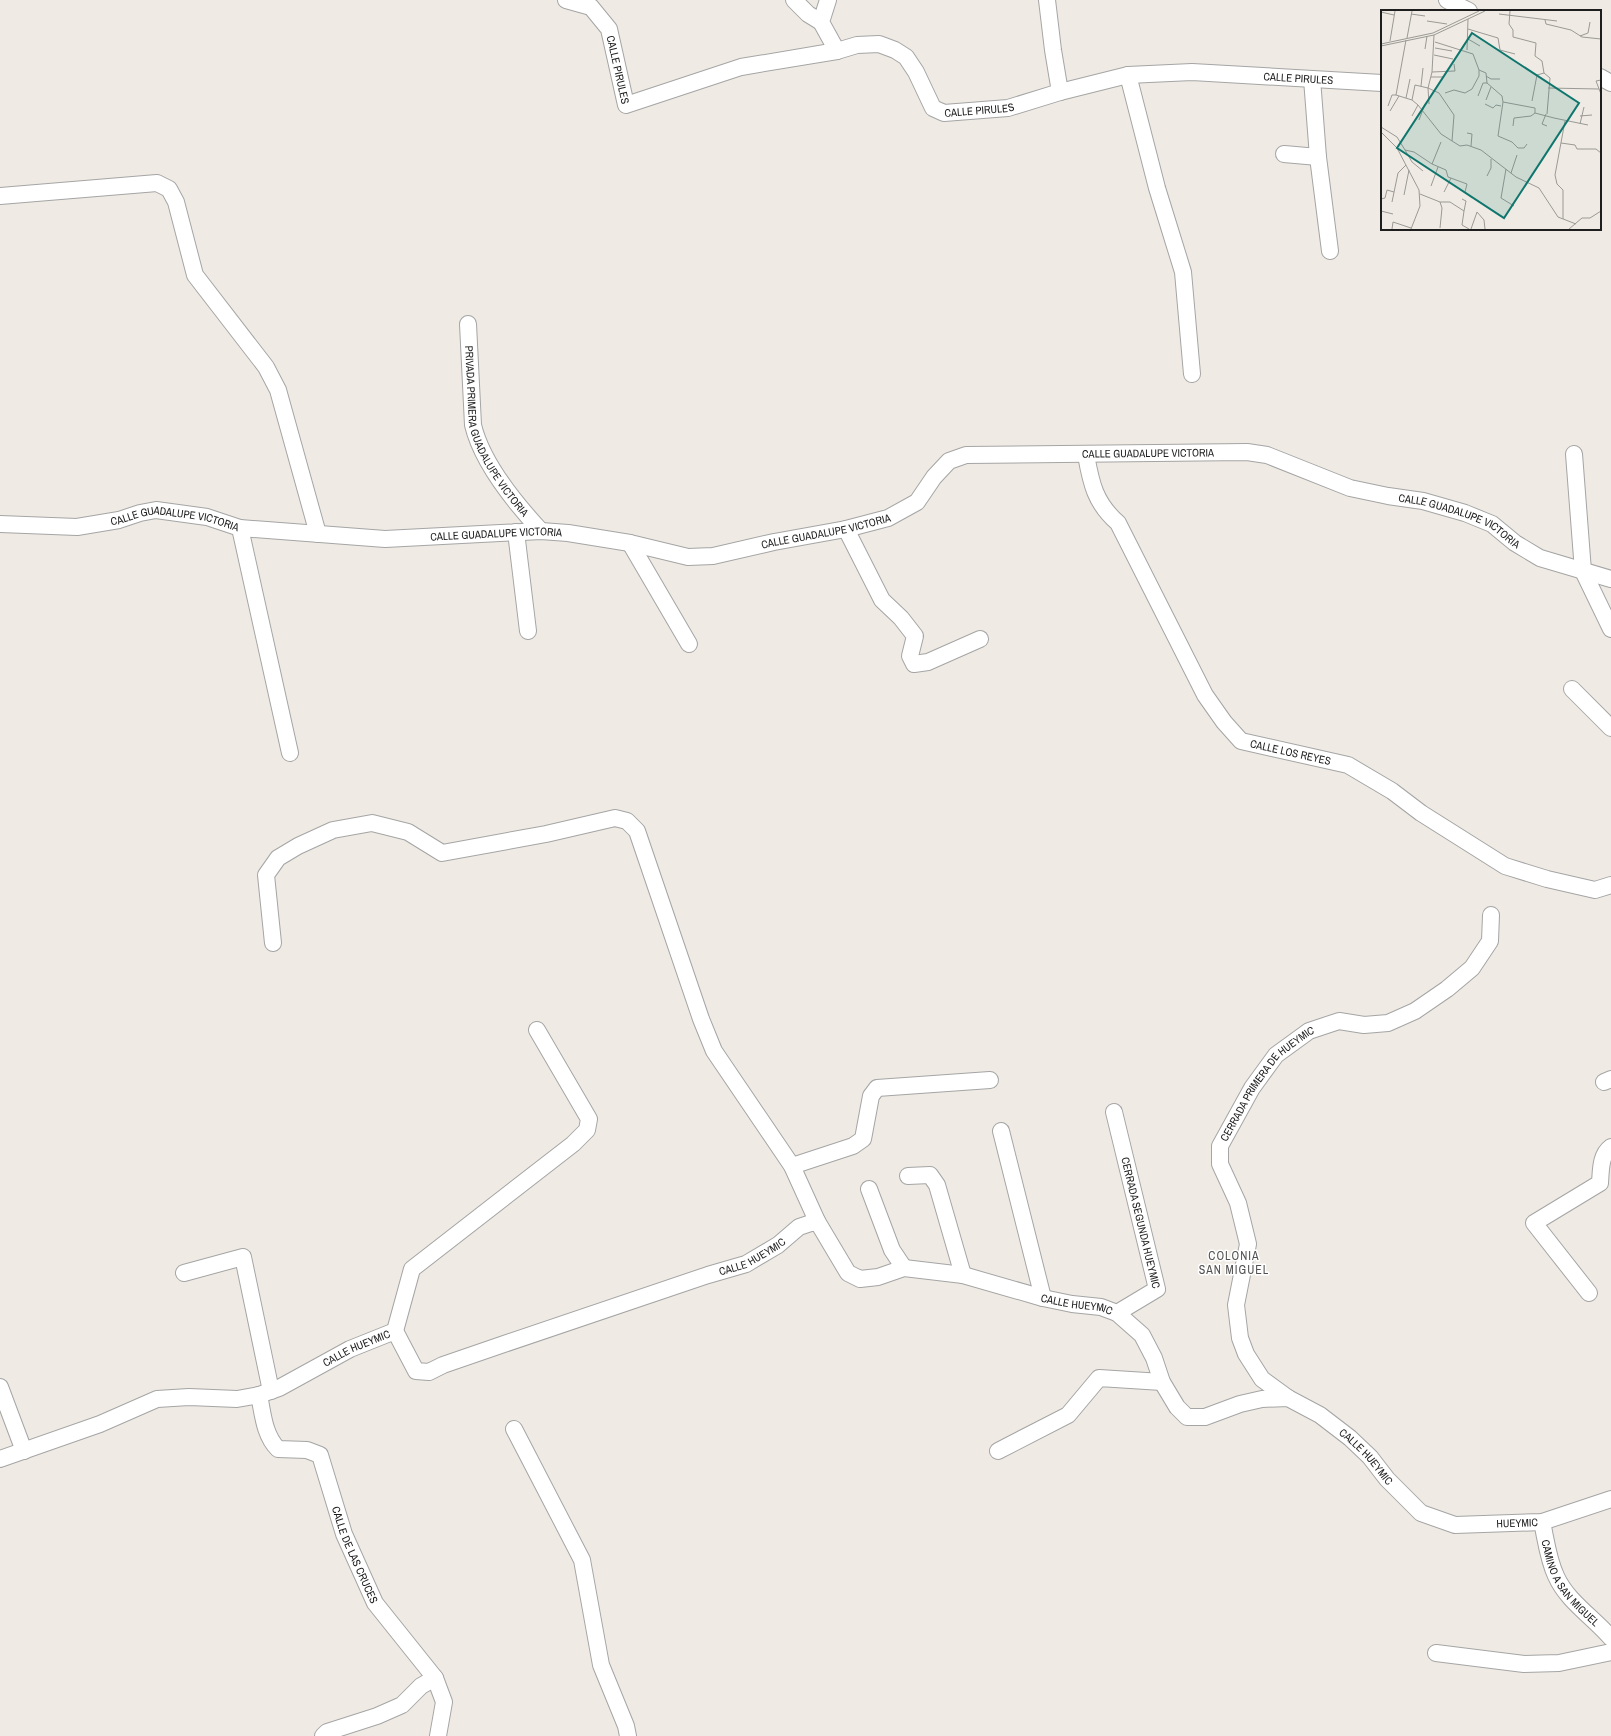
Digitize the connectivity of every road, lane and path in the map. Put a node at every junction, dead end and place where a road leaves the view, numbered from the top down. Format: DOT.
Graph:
graph roads {
  1 [pos="566,0"];
  2 [pos="794,0"];
  3 [pos="828,0"];
  4 [pos="1047,0"];
  5 [pos="1446,0"];
  6 [pos="1467,10"];
  7 [pos="821,22"];
  8 [pos="837,51"];
  9 [pos="1128,75"];
  10 [pos="1601,78"];
  11 [pos="1312,79"];
  12 [pos="1381,82"];
  13 [pos="1611,83"];
  14 [pos="1060,92"];
  15 [pos="1284,154"];
  16 [pos="1318,157"];
  17 [pos="0,196"];
  18 [pos="1330,251"];
  19 [pos="468,324"];
  20 [pos="1192,374"];
  21 [pos="1574,454"];
  22 [pos="1086,455"];
  23 [pos="0,524"];
  24 [pos="240,528"];
  25 [pos="846,529"];
  26 [pos="541,531"];
  27 [pos="516,532"];
  28 [pos="318,534"];
  29 [pos="630,543"];
  30 [pos="1583,571"];
  31 [pos="1611,579"];
  32 [pos="1611,629"];
  33 [pos="528,631"];
  34 [pos="980,639"];
  35 [pos="689,644"];
  36 [pos="1572,689"];
  37 [pos="1611,728"];
  38 [pos="290,754"];
  39 [pos="1611,885"];
  40 [pos="1491,915"];
  41 [pos="273,943"];
  42 [pos="537,1030"];
  43 [pos="990,1080"];
  44 [pos="1114,1112"];
  45 [pos="1001,1131"];
  46 [pos="1611,1147"];
  47 [pos="792,1166"];
  48 [pos="908,1176"];
  49 [pos="869,1189"];
  50 [pos="817,1222"];
  51 [pos="904,1268"];
  52 [pos="184,1273"];
  53 [pos="963,1275"];
  54 [pos="1589,1294"];
  55 [pos="1043,1298"];
  56 [pos="1117,1313"];
  57 [pos="395,1331"];
  58 [pos="1162,1382"];
  59 [pos="0,1387"];
  60 [pos="265,1393"];
  61 [pos="1288,1398"];
  62 [pos="514,1429"];
  63 [pos="24,1451"];
  64 [pos="998,1451"];
  65 [pos="0,1459"];
  66 [pos="1611,1499"];
  67 [pos="1421,1513"];
  68 [pos="1542,1522"];
  69 [pos="1611,1638"];
  70 [pos="1611,1652"];
  71 [pos="1436,1653"];
  72 [pos="435,1678"];
  73 [pos="323,1736"];
  74 [pos="438,1736"];
  75 [pos="628,1736"];
  1 -- 8 [label="street, CALLE PIRULES"];
  2 -- 7 [label="street"];
  3 -- 7 [label="street"];
  4 -- 14 [label="street"];
  5 -- 6 [label="street"];
  7 -- 8 [label="street"];
  8 -- 14 [label="street, CALLE PIRULES"];
  9 -- 11 [label="street, CALLE PIRULES"];
  9 -- 14 [label="street, CALLE PIRULES"];
  9 -- 20 [label="street"];
  10 -- 13 [label="street"];
  11 -- 12 [label="street, CALLE PIRULES"];
  11 -- 16 [label="street"];
  15 -- 16 [label="street"];
  16 -- 18 [label="street"];
  17 -- 28 [label="street"];
  19 -- 26 [label="street, PRIVADA PRIMERA GUADALUPE VICTORIA"];
  21 -- 30 [label="street"];
  22 -- 25 [label="street, CALLE GUADALUPE VICTORIA"];
  22 -- 30 [label="street, CALLE GUADALUPE VICTORIA"];
  22 -- 39 [label="street, CALLE LOS REYES"];
  23 -- 24 [label="street, CALLE GUADALUPE VICTORIA"];
  24 -- 28 [label="street, CALLE GUADALUPE VICTORIA"];
  24 -- 38 [label="street"];
  25 -- 29 [label="street, CALLE GUADALUPE VICTORIA"];
  25 -- 34 [label="street"];
  26 -- 27 [label="street, CALLE GUADALUPE VICTORIA"];
  26 -- 29 [label="street, CALLE GUADALUPE VICTORIA"];
  27 -- 28 [label="street, CALLE GUADALUPE VICTORIA"];
  27 -- 33 [label="street"];
  29 -- 35 [label="street"];
  30 -- 31 [label="street, CALLE GUADALUPE VICTORIA"];
  30 -- 32 [label="street"];
  36 -- 37 [label="street"];
  40 -- 61 [label="street, CERRADA PRIMERA DE HUEYMIC"];
  41 -- 47 [label="street"];
  42 -- 57 [label="street"];
  43 -- 47 [label="street"];
  44 -- 56 [label="street, CERRADA SEGUNDA HUEYMIC"];
  45 -- 55 [label="street"];
  46 -- 54 [label="street"];
  47 -- 50 [label="street"];
  48 -- 53 [label="street"];
  49 -- 51 [label="street"];
  50 -- 51 [label="street, CALLE HUEYMIC"];
  50 -- 57 [label="street, CALLE HUEYMIC"];
  51 -- 53 [label="street, CALLE HUEYMIC"];
  52 -- 60 [label="street"];
  53 -- 55 [label="street, CALLE HUEYMIC"];
  55 -- 56 [label="street, CALLE HUEYMIC"];
  56 -- 58 [label="street, CALLE HUEYMIC"];
  57 -- 60 [label="street, CALLE HUEYMIC"];
  58 -- 61 [label="street, CALLE HUEYMIC"];
  58 -- 64 [label="street"];
  59 -- 63 [label="street"];
  60 -- 63 [label="street, CALLE HUEYMIC"];
  60 -- 72 [label="street, CALLE DE LAS CRUCES"];
  61 -- 67 [label="street, CALLE HUEYMIC"];
  62 -- 75 [label="street"];
  63 -- 65 [label="street, CALLE HUEYMIC"];
  66 -- 68 [label="street, HUEYMIC"];
  67 -- 68 [label="street, HUEYMIC"];
  68 -- 69 [label="street, CAMINO A SAN MIGUEL"];
  70 -- 71 [label="street"];
  72 -- 73 [label="street"];
  72 -- 74 [label="street, CALLE DE LAS CRUCES"];
}
